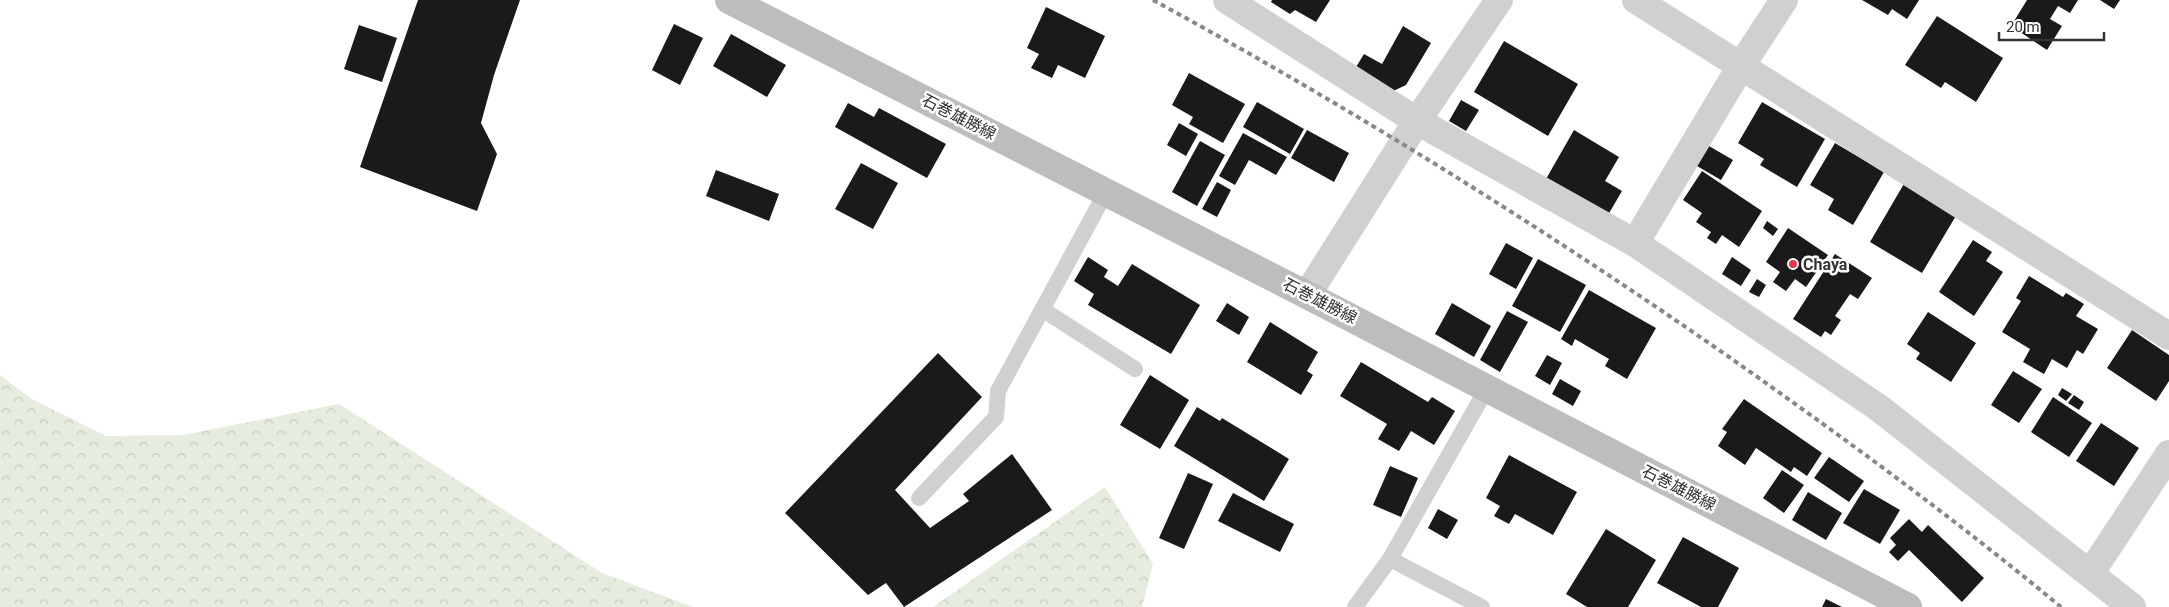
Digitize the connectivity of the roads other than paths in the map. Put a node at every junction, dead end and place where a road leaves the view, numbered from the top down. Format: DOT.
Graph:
graph roads {
  1 [pos="729,0"];
  2 [pos="1227,0"];
  3 [pos="1499,0"];
  4 [pos="1636,0"];
  5 [pos="1784,0"];
  6 [pos="1741,66"];
  7 [pos="1417,121"];
  8 [pos="1106,192"];
  9 [pos="1635,243"];
  10 [pos="1307,295"];
  11 [pos="1042,309"];
  12 [pos="2169,336"];
  13 [pos="1134,369"];
  14 [pos="1487,388"];
  15 [pos="2169,454"];
  16 [pos="919,498"];
  17 [pos="1390,559"];
  18 [pos="2090,574"];
  19 [pos="1355,607"];
  20 [pos="1482,607"];
  21 [pos="1908,607"];
  22 [pos="2132,607"];
  1 -- 8 [label="main road, 石巻雄勝線"];
  2 -- 7 [label="street"];
  3 -- 7 [label="street"];
  4 -- 6 [label="street"];
  5 -- 6 [label="street"];
  6 -- 9 [label="street"];
  6 -- 12 [label="street"];
  7 -- 9 [label="street"];
  7 -- 10 [label="street"];
  8 -- 10 [label="main road, 石巻雄勝線"];
  8 -- 11 [label="lane"];
  9 -- 18 [label="street"];
  10 -- 14 [label="main road, 石巻雄勝線"];
  11 -- 13 [label="lane"];
  11 -- 16 [label="lane"];
  14 -- 17 [label="lane"];
  14 -- 21 [label="main road, 石巻雄勝線"];
  15 -- 18 [label="street"];
  17 -- 19 [label="lane"];
  17 -- 20 [label="lane"];
  18 -- 22 [label="street"];
}
